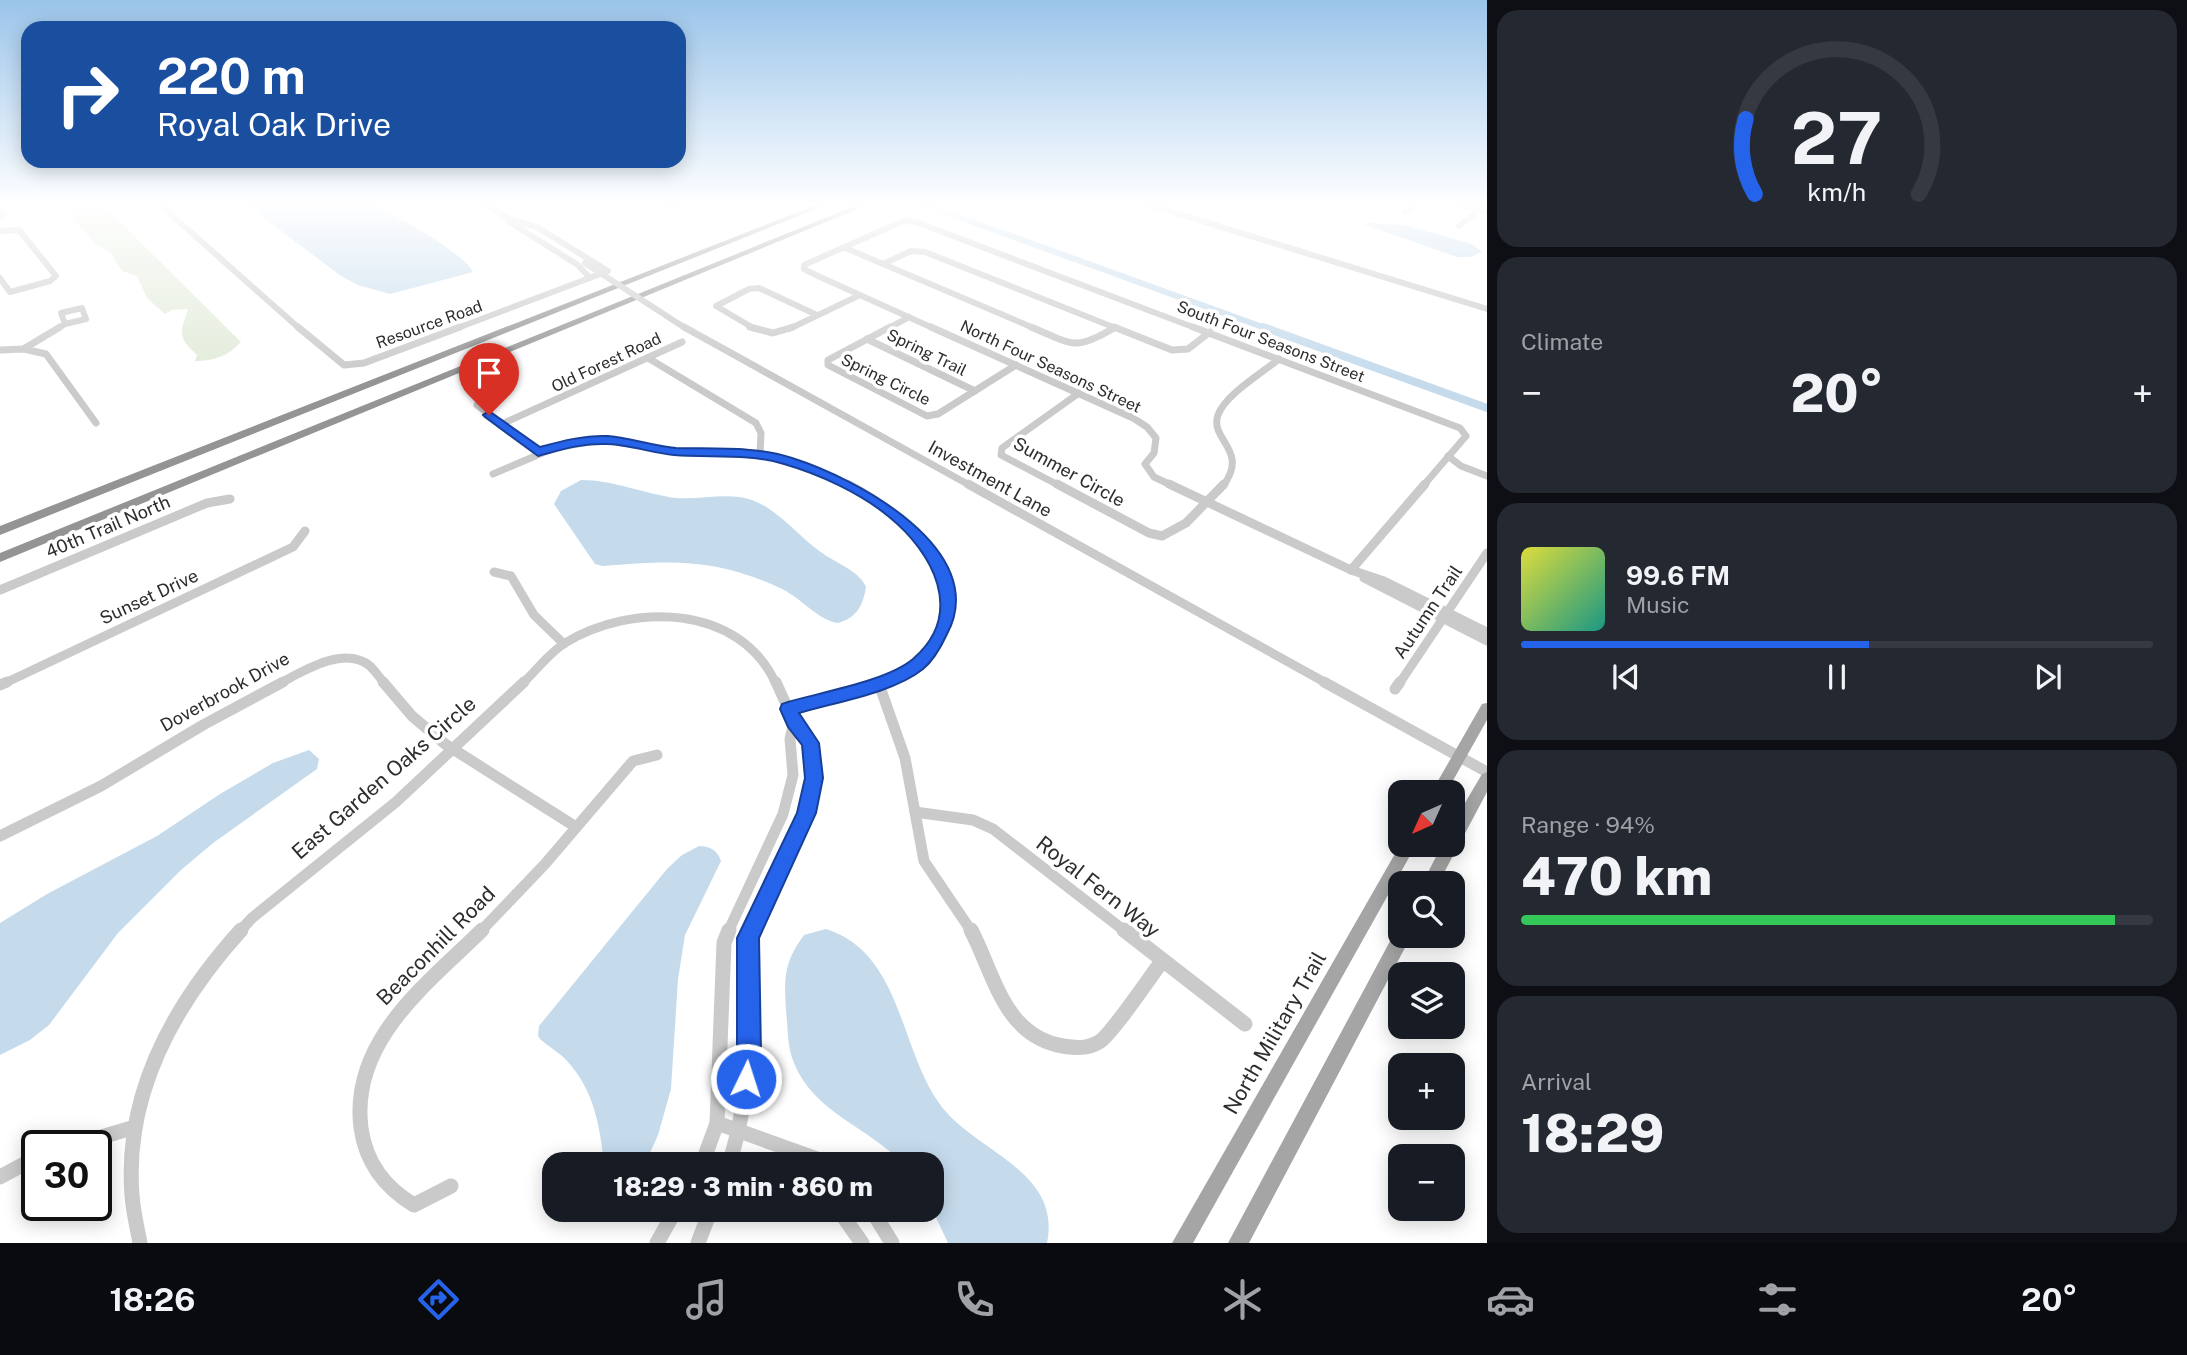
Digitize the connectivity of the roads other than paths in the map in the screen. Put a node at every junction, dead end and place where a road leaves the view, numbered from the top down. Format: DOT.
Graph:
graph roads {
  1 [pos="44,261"];
  2 [pos="223,261"];
  3 [pos="571,261"];
  4 [pos="583,261"];
  5 [pos="595,261"];
  6 [pos="681,261"];
  7 [pos="726,261"];
  8 [pos="815,261"];
  9 [pos="876,261"];
  10 [pos="889,261"];
  11 [pos="947,261"];
  12 [pos="1020,261"];
  13 [pos="1332,261"];
  14 [pos="883,264"];
  15 [pos="0,278"];
  16 [pos="590,278"];
  17 [pos="860,295"];
  18 [pos="1487,309"];
  19 [pos="817,315"];
  20 [pos="909,317"];
  21 [pos="65,324"];
  22 [pos="1114,328"];
  23 [pos="1210,332"];
  24 [pos="867,339"];
  25 [pos="682,342"];
  26 [pos="24,349"];
  27 [pos="0,350"];
  28 [pos="648,358"];
  29 [pos="1279,359"];
  30 [pos="1016,365"];
  31 [pos="975,391"];
  32 [pos="1079,393"];
  33 [pos="477,405"];
  34 [pos="96,423"];
  35 [pos="502,425"];
  36 [pos="538,452"];
  37 [pos="760,454"];
  38 [pos="1448,456"];
  39 [pos="1487,469"];
  40 [pos="493,474"];
  41 [pos="1487,476"];
  42 [pos="230,499"];
  43 [pos="1207,503"];
  44 [pos="0,531"];
  45 [pos="305,531"];
  46 [pos="1487,553"];
  47 [pos="0,558"];
  48 [pos="1352,570"];
  49 [pos="494,572"];
  50 [pos="0,590"];
  51 [pos="1445,616"];
  52 [pos="1487,632"];
  53 [pos="1487,641"];
  54 [pos="564,644"];
  55 [pos="879,684"];
  56 [pos="0,685"];
  57 [pos="1395,689"];
  58 [pos="1487,708"];
  59 [pos="791,715"];
  60 [pos="452,749"];
  61 [pos="657,755"];
  62 [pos="1459,757"];
  63 [pos="1487,772"];
  64 [pos="1487,778"];
  65 [pos="1446,780"];
  66 [pos="915,812"];
  67 [pos="1465,817"];
  68 [pos="576,827"];
  69 [pos="0,836"];
  70 [pos="1401,858"];
  71 [pos="1396,948"];
  72 [pos="1162,961"];
  73 [pos="1245,1024"];
  74 [pos="717,1123"];
  75 [pos="135,1127"];
  76 [pos="740,1131"];
  77 [pos="112,1134"];
  78 [pos="707,1152"];
  79 [pos="735,1152"];
  80 [pos="798,1152"];
  81 [pos="21,1166"];
  82 [pos="0,1177"];
  83 [pos="451,1186"];
  84 [pos="669,1222"];
  85 [pos="706,1222"];
  86 [pos="847,1222"];
  87 [pos="879,1222"];
  88 [pos="140,1243"];
  89 [pos="657,1243"];
  90 [pos="698,1243"];
  91 [pos="862,1243"];
  92 [pos="892,1243"];
  93 [pos="1182,1243"];
  94 [pos="1238,1243"];
  1 -- 15 [label="street"];
  2 -- 16 [label="street, Resource Road"];
  3 -- 16 [label="street"];
  4 -- 62 [label="street, Investment Lane, bridge"];
  5 -- 16 [label="street"];
  6 -- 44 [label="highway"];
  7 -- 47 [label="highway"];
  8 -- 17 [label="street, North Four Seasons Street"];
  9 -- 14 [label="street"];
  10 -- 14 [label="street"];
  11 -- 22 [label="street"];
  12 -- 23 [label="street, South Four Seasons Street"];
  13 -- 18 [label="street"];
  14 -- 22 [label="street"];
  17 -- 19 [label="street"];
  17 -- 20 [label="street, North Four Seasons Street"];
  19 -- 19 [label="street"];
  20 -- 24 [label="street, Spring Circle"];
  20 -- 30 [label="street, North Four Seasons Street"];
  21 -- 26 [label="street"];
  22 -- 23 [label="street"];
  23 -- 29 [label="street, South Four Seasons Street"];
  24 -- 31 [label="street, Spring Trail"];
  24 -- 31 [label="street, Spring Circle"];
  25 -- 28 [label="street, Old Forest Road"];
  26 -- 27 [label="street"];
  26 -- 34 [label="street"];
  28 -- 35 [label="street, Old Forest Road"];
  28 -- 37 [label="street"];
  29 -- 38 [label="street, South Four Seasons Street"];
  29 -- 43 [label="street"];
  30 -- 31 [label="street, Spring Circle"];
  30 -- 32 [label="street, North Four Seasons Street"];
  32 -- 43 [label="street, North Four Seasons Street"];
  32 -- 43 [label="street, Summer Circle"];
  33 -- 35 [label="street"];
  35 -- 36 [label="street"];
  36 -- 37 [label="street"];
  36 -- 40 [label="street"];
  37 -- 55 [label="street"];
  38 -- 39 [label="street"];
  38 -- 41 [label="street"];
  38 -- 48 [label="street"];
  42 -- 50 [label="street, 40th Trail North"];
  43 -- 48 [label="street, North Four Seasons Street"];
  45 -- 56 [label="street, Sunset Drive"];
  46 -- 51 [label="street, Autumn Trail"];
  48 -- 51 [label="street, North Four Seasons Street"];
  49 -- 54 [label="street"];
  51 -- 52 [label="street"];
  51 -- 53 [label="street"];
  51 -- 57 [label="street, Autumn Trail"];
  54 -- 59 [label="street, East Garden Oaks Circle"];
  54 -- 60 [label="street, East Garden Oaks Circle"];
  55 -- 59 [label="street"];
  55 -- 66 [label="street"];
  58 -- 62 [label="main road"];
  59 -- 74 [label="street, East Garden Oaks Circle"];
  59 -- 76 [label="street, East Garden Oaks Circle"];
  60 -- 68 [label="street, Doverbrook Drive"];
  60 -- 69 [label="street, Doverbrook Drive"];
  60 -- 75 [label="street, East Garden Oaks Circle"];
  61 -- 68 [label="street, Beaconhill Road"];
  62 -- 63 [label="street, Investment Lane"];
  62 -- 65 [label="main road"];
  64 -- 67 [label="main road"];
  66 -- 72 [label="street, Royal Fern Way"];
  66 -- 72 [label="street"];
  68 -- 83 [label="street, Beaconhill Road"];
  70 -- 93 [label="main road, North Military Trail"];
  71 -- 94 [label="main road"];
  72 -- 73 [label="street, Royal Fern Way"];
  74 -- 76 [label="street"];
  74 -- 78 [label="street, East Garden Oaks Circle"];
  75 -- 77 [label="street"];
  75 -- 88 [label="street, East Garden Oaks Circle"];
  76 -- 79 [label="street, East Garden Oaks Circle"];
  76 -- 80 [label="street"];
  81 -- 82 [label="street"];
  84 -- 89 [label="street"];
  85 -- 90 [label="street"];
  86 -- 91 [label="street"];
  87 -- 92 [label="street"];
}
